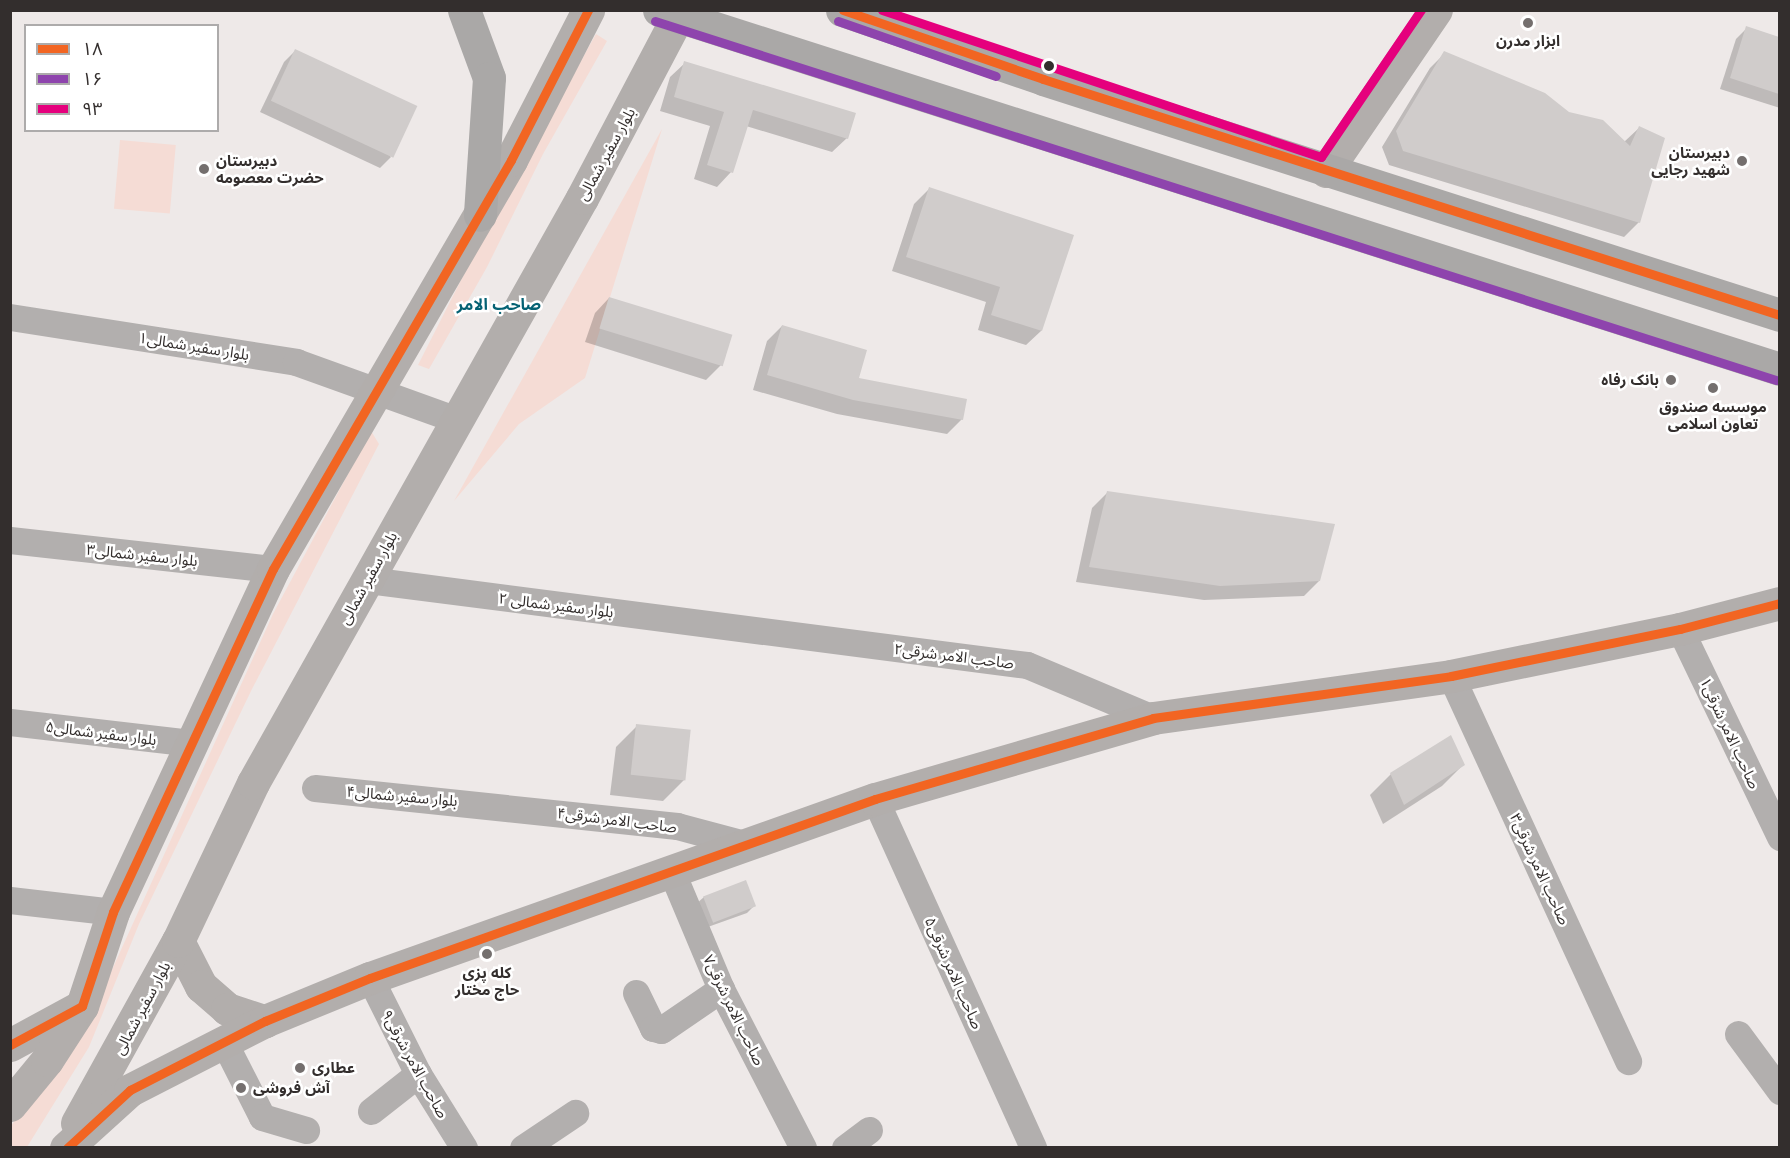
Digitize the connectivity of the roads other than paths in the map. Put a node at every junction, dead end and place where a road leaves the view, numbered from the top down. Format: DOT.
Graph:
graph roads {
  1 [pos="464,10"];
  2 [pos="588,10"];
  3 [pos="842,10"];
  4 [pos="899,10"];
  5 [pos="1436,10"];
  6 [pos="673,13"];
  7 [pos="944,47"];
  8 [pos="1326,171"];
  9 [pos="480,214"];
  10 [pos="1634,270"];
  11 [pos="1779,315"];
  12 [pos="10,317"];
  13 [pos="1619,317"];
  14 [pos="1779,369"];
  15 [pos="374,390"];
  16 [pos="454,420"];
  17 [pos="10,540"];
  18 [pos="273,569"];
  19 [pos="368,580"];
  20 [pos="1779,603"];
  21 [pos="744,629"];
  22 [pos="1680,629"];
  23 [pos="1451,676"];
  24 [pos="1153,718"];
  25 [pos="10,722"];
  26 [pos="191,743"];
  27 [pos="315,788"];
  28 [pos="875,799"];
  29 [pos="489,804"];
  30 [pos="1779,837"];
  31 [pos="744,844"];
  32 [pos="671,870"];
  33 [pos="10,900"];
  34 [pos="113,912"];
  35 [pos="178,941"];
  36 [pos="370,978"];
  37 [pos="721,989"];
  38 [pos="636,993"];
  39 [pos="82,1006"];
  40 [pos="265,1021"];
  41 [pos="1738,1034"];
  42 [pos="223,1040"];
  43 [pos="10,1045"];
  44 [pos="1628,1061"];
  45 [pos="417,1074"];
  46 [pos="1779,1091"];
  47 [pos="10,1105"];
  48 [pos="371,1111"];
  49 [pos="575,1113"];
  50 [pos="306,1130"];
  51 [pos="869,1130"];
  52 [pos="94,1137"];
  53 [pos="530,1146"];
  54 [pos="61,1148"];
  55 [pos="66,1148"];
  56 [pos="464,1148"];
  57 [pos="803,1148"];
  58 [pos="845,1148"];
  59 [pos="1033,1148"];
  1 -- 9 [label="main road"];
  2 -- 9 [label="main road"];
  3 -- 7 [label="main road"];
  4 -- 7 [label="main road"];
  5 -- 8 [label="main road"];
  6 -- 13 [label="main road"];
  6 -- 16 [label="main road, بلوار سفیر شمالی"];
  7 -- 8 [label="main road"];
  8 -- 10 [label="main road"];
  9 -- 15 [label="main road"];
  10 -- 11 [label="main road"];
  10 -- 13 [label="main road"];
  12 -- 15 [label="street, بلوار سفیر شمالی۱"];
  13 -- 14 [label="main road"];
  15 -- 16 [label="street, بلوار سفیر شمالی۱"];
  15 -- 18 [label="main road"];
  16 -- 19 [label="main road, بلوار سفیر شمالی"];
  17 -- 18 [label="street, بلوار سفیر شمالی۳"];
  18 -- 26 [label="main road"];
  19 -- 21 [label="street, بلوار سفیر شمالی ۲"];
  19 -- 35 [label="main road, بلوار سفیر شمالی"];
  20 -- 22 [label="main road"];
  21 -- 24 [label="street, ۲صاحب الامر شرقی"];
  22 -- 23 [label="main road"];
  22 -- 30 [label="street, صاحب الامر شرقی۱"];
  23 -- 24 [label="main road"];
  23 -- 44 [label="street, صاحب الامر شرقی۳"];
  24 -- 28 [label="main road"];
  25 -- 26 [label="street, بلوار سفیر شمالی۵"];
  26 -- 34 [label="main road"];
  27 -- 29 [label="street, بلوار سفیر شمالی۴"];
  28 -- 31 [label="main road"];
  28 -- 59 [label="street, صاحب الامر شرقی۵"];
  29 -- 31 [label="street, صاحب الامر شرقی۴"];
  31 -- 32 [label="main road"];
  32 -- 36 [label="main road"];
  32 -- 37 [label="street, صاحب الامر شرقی۷"];
  33 -- 34 [label="street"];
  34 -- 39 [label="main road"];
  35 -- 40 [label="main road"];
  35 -- 54 [label="main road, بلوار سفیر شمالی"];
  36 -- 40 [label="main road"];
  36 -- 45 [label="street, صاحب الامر شرقی۹"];
  37 -- 38 [label="street"];
  37 -- 57 [label="street, صاحب الامر شرقی۷"];
  39 -- 43 [label="main road"];
  39 -- 47 [label="main road"];
  40 -- 42 [label="main road"];
  41 -- 46 [label="street"];
  42 -- 50 [label="street"];
  42 -- 52 [label="main road"];
  45 -- 48 [label="street"];
  45 -- 56 [label="street, صاحب الامر شرقی۹"];
  49 -- 53 [label="street"];
  51 -- 58 [label="street"];
  52 -- 55 [label="main road"];
}
